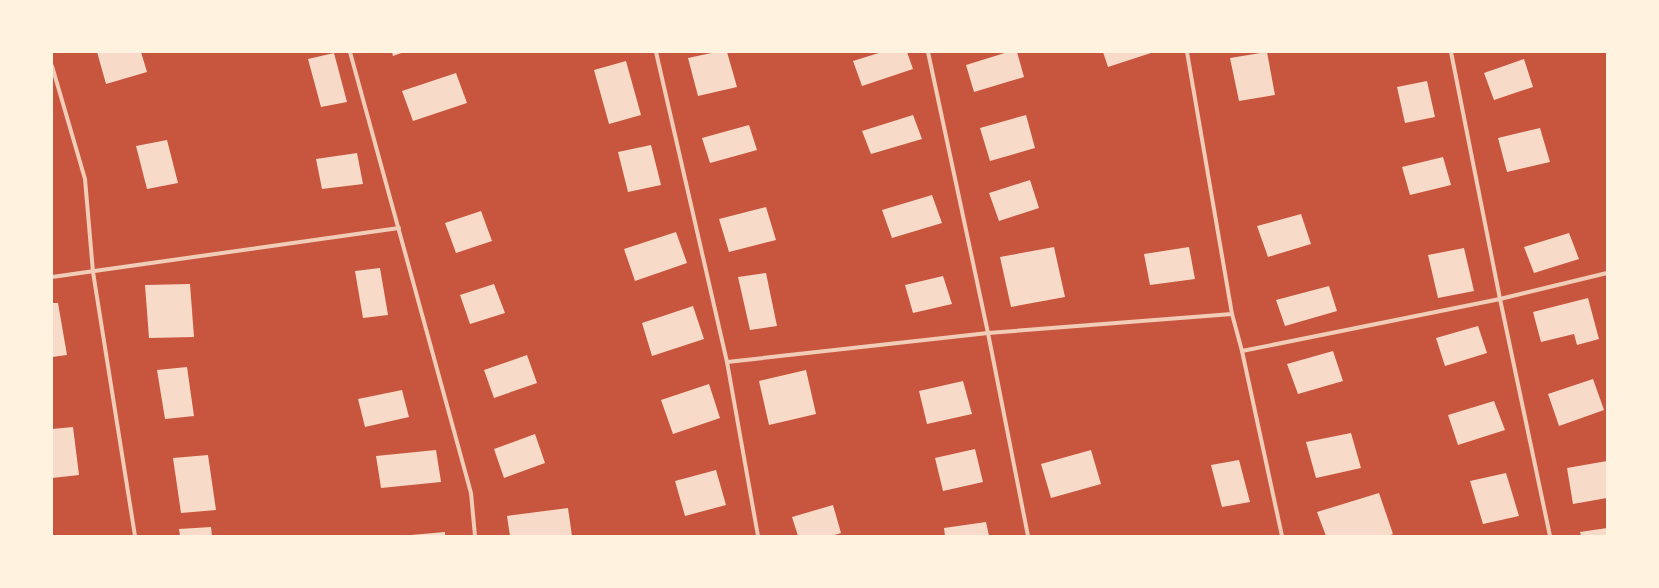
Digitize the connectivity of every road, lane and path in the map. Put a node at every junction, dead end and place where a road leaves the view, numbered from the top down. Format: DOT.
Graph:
graph roads {
  1 [pos="350,52"];
  2 [pos="656,52"];
  3 [pos="928,52"];
  4 [pos="1187,52"];
  5 [pos="1451,52"];
  6 [pos="52,66"];
  7 [pos="399,228"];
  8 [pos="93,272"];
  9 [pos="1607,273"];
  10 [pos="52,277"];
  11 [pos="1500,299"];
  12 [pos="1232,314"];
  13 [pos="988,333"];
  14 [pos="1242,350"];
  15 [pos="727,362"];
  16 [pos="135,536"];
  17 [pos="475,536"];
  18 [pos="758,536"];
  19 [pos="1028,536"];
  20 [pos="1282,536"];
  21 [pos="1550,536"];
  1 -- 7 [label="street"];
  2 -- 15 [label="street"];
  3 -- 13 [label="street"];
  4 -- 12 [label="street"];
  5 -- 11 [label="street"];
  6 -- 8 [label="street"];
  7 -- 8 [label="street"];
  7 -- 17 [label="street"];
  8 -- 10 [label="street"];
  8 -- 16 [label="street"];
  9 -- 11 [label="street"];
  11 -- 14 [label="street"];
  11 -- 21 [label="street"];
  12 -- 13 [label="street"];
  12 -- 14 [label="street"];
  13 -- 15 [label="street"];
  13 -- 19 [label="street"];
  14 -- 20 [label="street"];
  15 -- 18 [label="street"];
}
